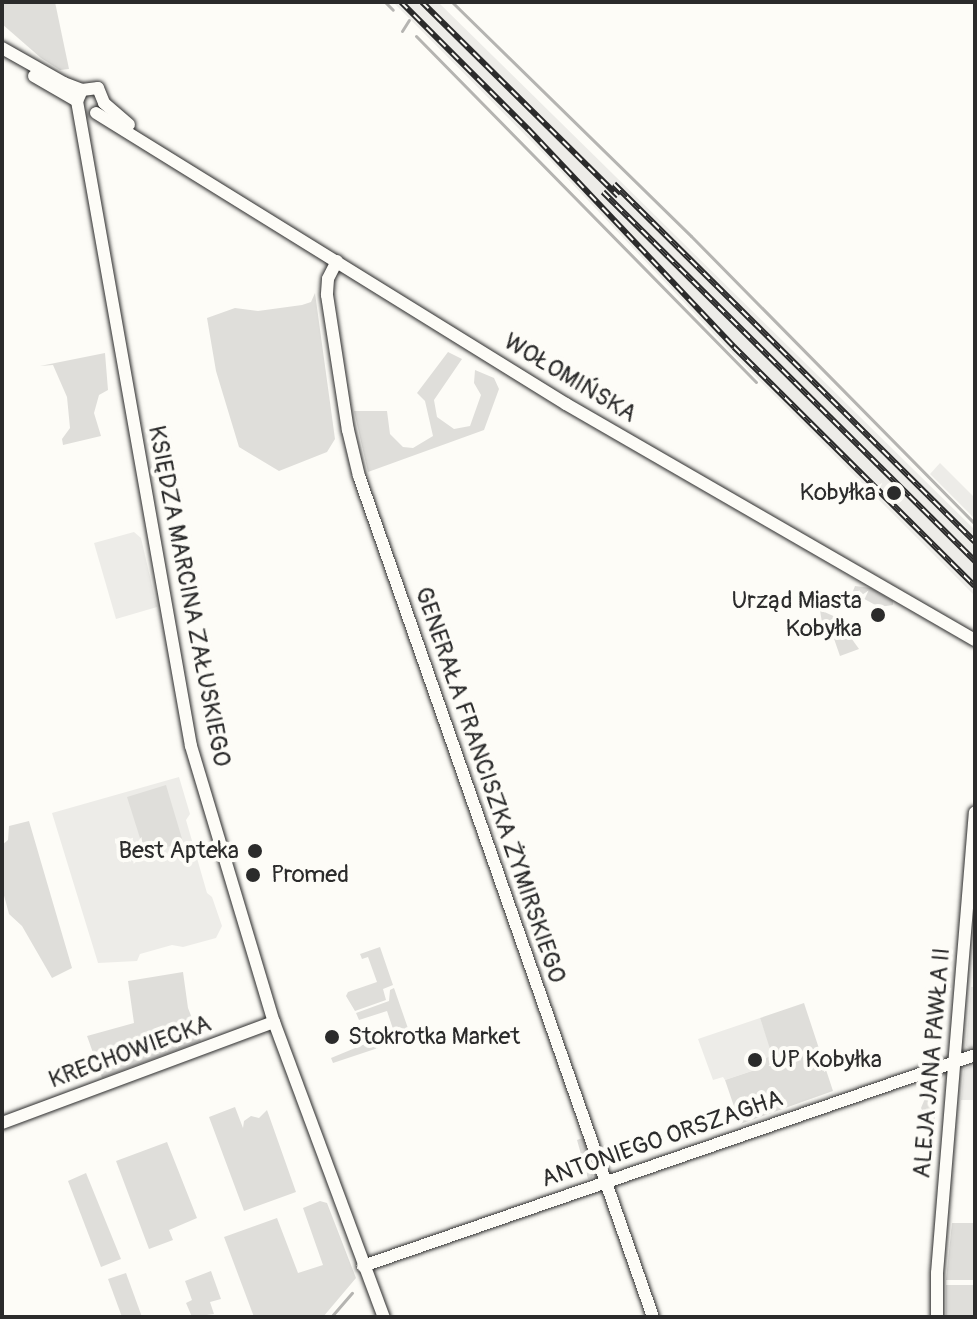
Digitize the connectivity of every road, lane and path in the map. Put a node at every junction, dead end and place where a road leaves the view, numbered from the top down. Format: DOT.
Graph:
graph roads {
  1 [pos="2,48"];
  2 [pos="2,54"];
  3 [pos="88,105"];
  4 [pos="337,261"];
  5 [pos="975,640"];
  6 [pos="975,813"];
  7 [pos="274,1022"];
  8 [pos="975,1055"];
  9 [pos="954,1061"];
  10 [pos="2,1123"];
  11 [pos="606,1182"];
  12 [pos="363,1266"];
  13 [pos="384,1317"];
  14 [pos="653,1317"];
  15 [pos="937,1317"];
  1 -- 3 [label="street"];
  2 -- 3 [label="street"];
  3 -- 4 [label="street, WOŁOMIŃSKA"];
  3 -- 7 [label="street, KSIĘDZA MARCINA ZAŁUSKIEGO"];
  4 -- 5 [label="street, WOŁOMIŃSKA"];
  4 -- 11 [label="street, GENERAŁA FRANCISZKA ŻYMIRSKIEGO"];
  6 -- 9 [label="street, ALEJA JANA PAWŁA II"];
  7 -- 10 [label="street, KRECHOWIECKA"];
  7 -- 12 [label="street, KSIĘDZA MARCINA ZAŁUSKIEGO"];
  8 -- 9 [label="street, ANTONIEGO ORSZAGHA"];
  9 -- 11 [label="street, ANTONIEGO ORSZAGHA"];
  9 -- 15 [label="street, ALEJA JANA PAWŁA II"];
  11 -- 12 [label="street, ANTONIEGO ORSZAGHA"];
  11 -- 14 [label="street, GENERAŁA FRANCISZKA ŻYMIRSKIEGO"];
  12 -- 13 [label="street, KSIĘDZA MARCINA ZAŁUSKIEGO"];
}
